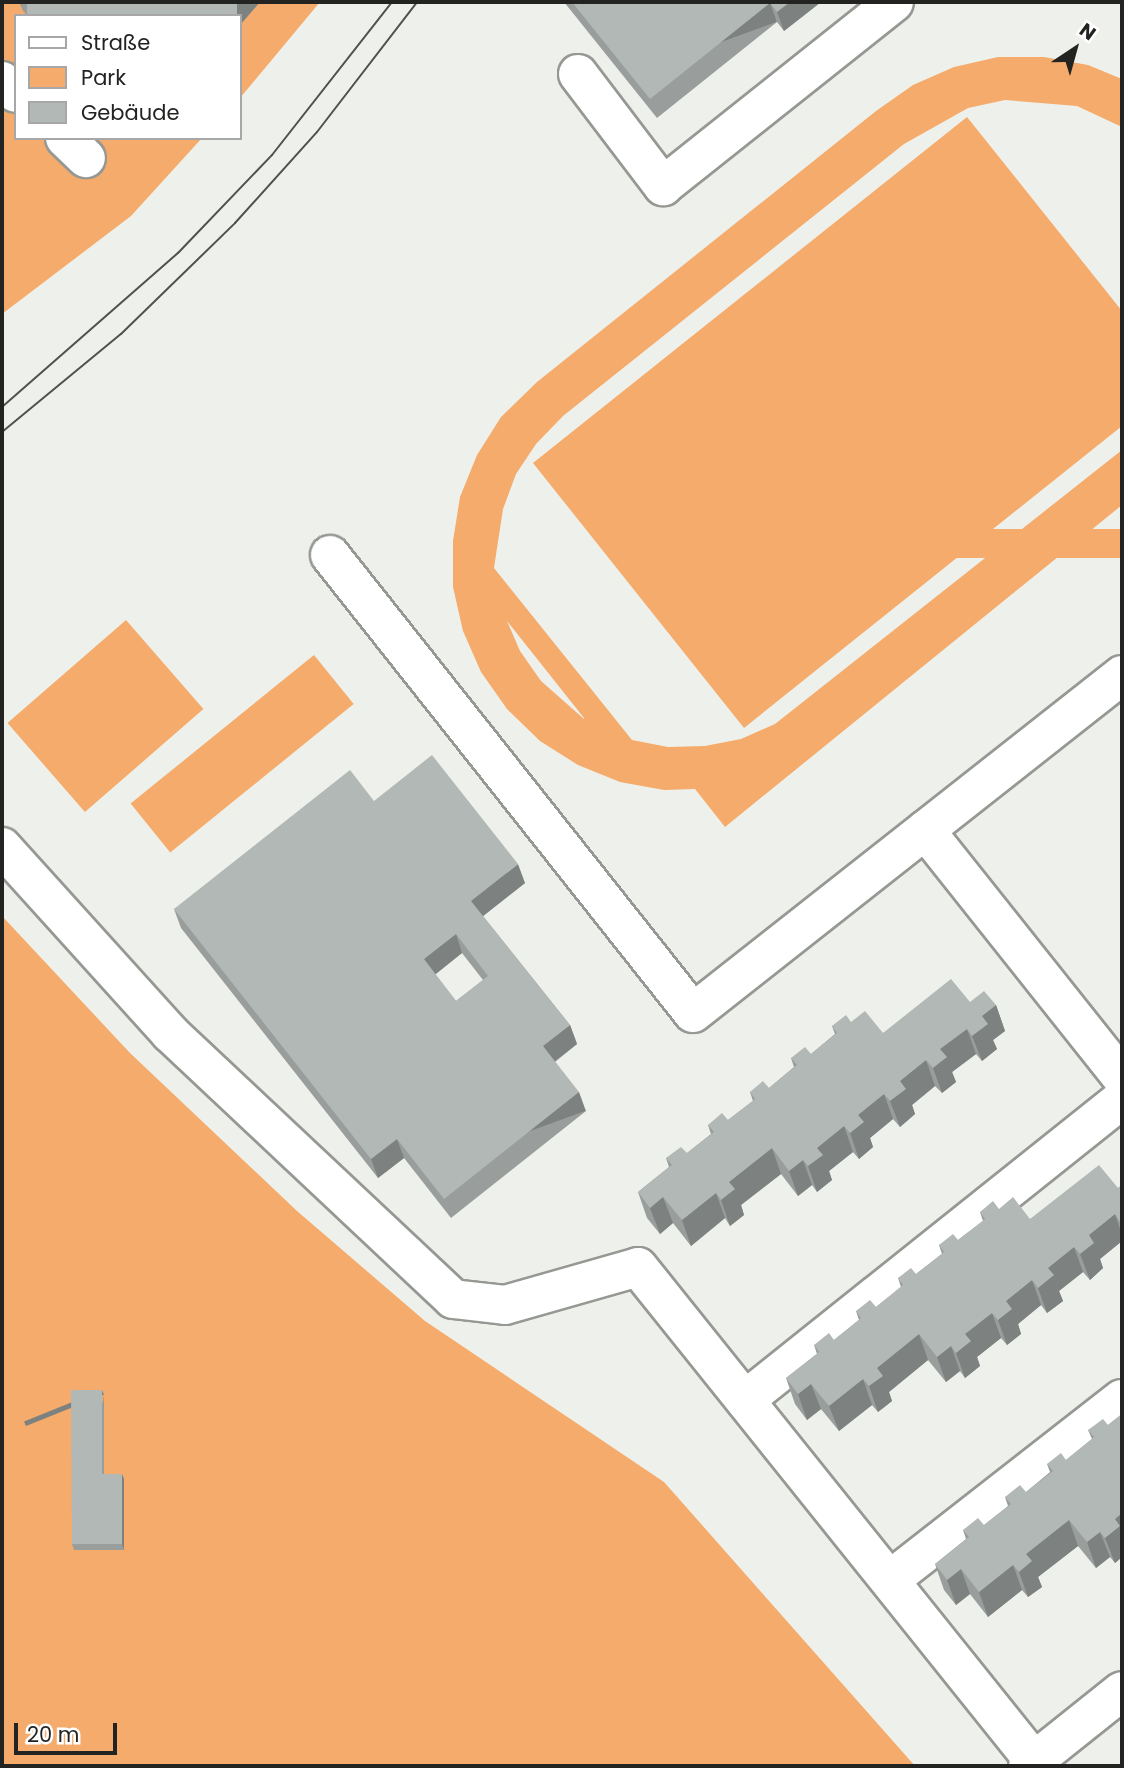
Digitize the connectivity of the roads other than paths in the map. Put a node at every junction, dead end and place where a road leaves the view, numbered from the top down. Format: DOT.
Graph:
graph roads {
  1 [pos="894,2"];
  2 [pos="578,74"];
  3 [pos="331,555"];
  4 [pos="1122,675"];
  5 [pos="925,830"];
  6 [pos="2,847"];
  7 [pos="1122,1078"];
  8 [pos="1122,1099"];
  9 [pos="1122,1399"];
  10 [pos="745,1400"];
  11 [pos="890,1580"];
  12 [pos="1122,1691"];
  13 [pos="1031,1764"];
  1 -- 2 [label="lane"];
  3 -- 5 [label="lane"];
  4 -- 5 [label="lane"];
  5 -- 7 [label="lane"];
  6 -- 10 [label="lane"];
  8 -- 10 [label="lane"];
  9 -- 11 [label="lane"];
  10 -- 11 [label="lane"];
  11 -- 13 [label="lane"];
  12 -- 13 [label="lane"];
}
